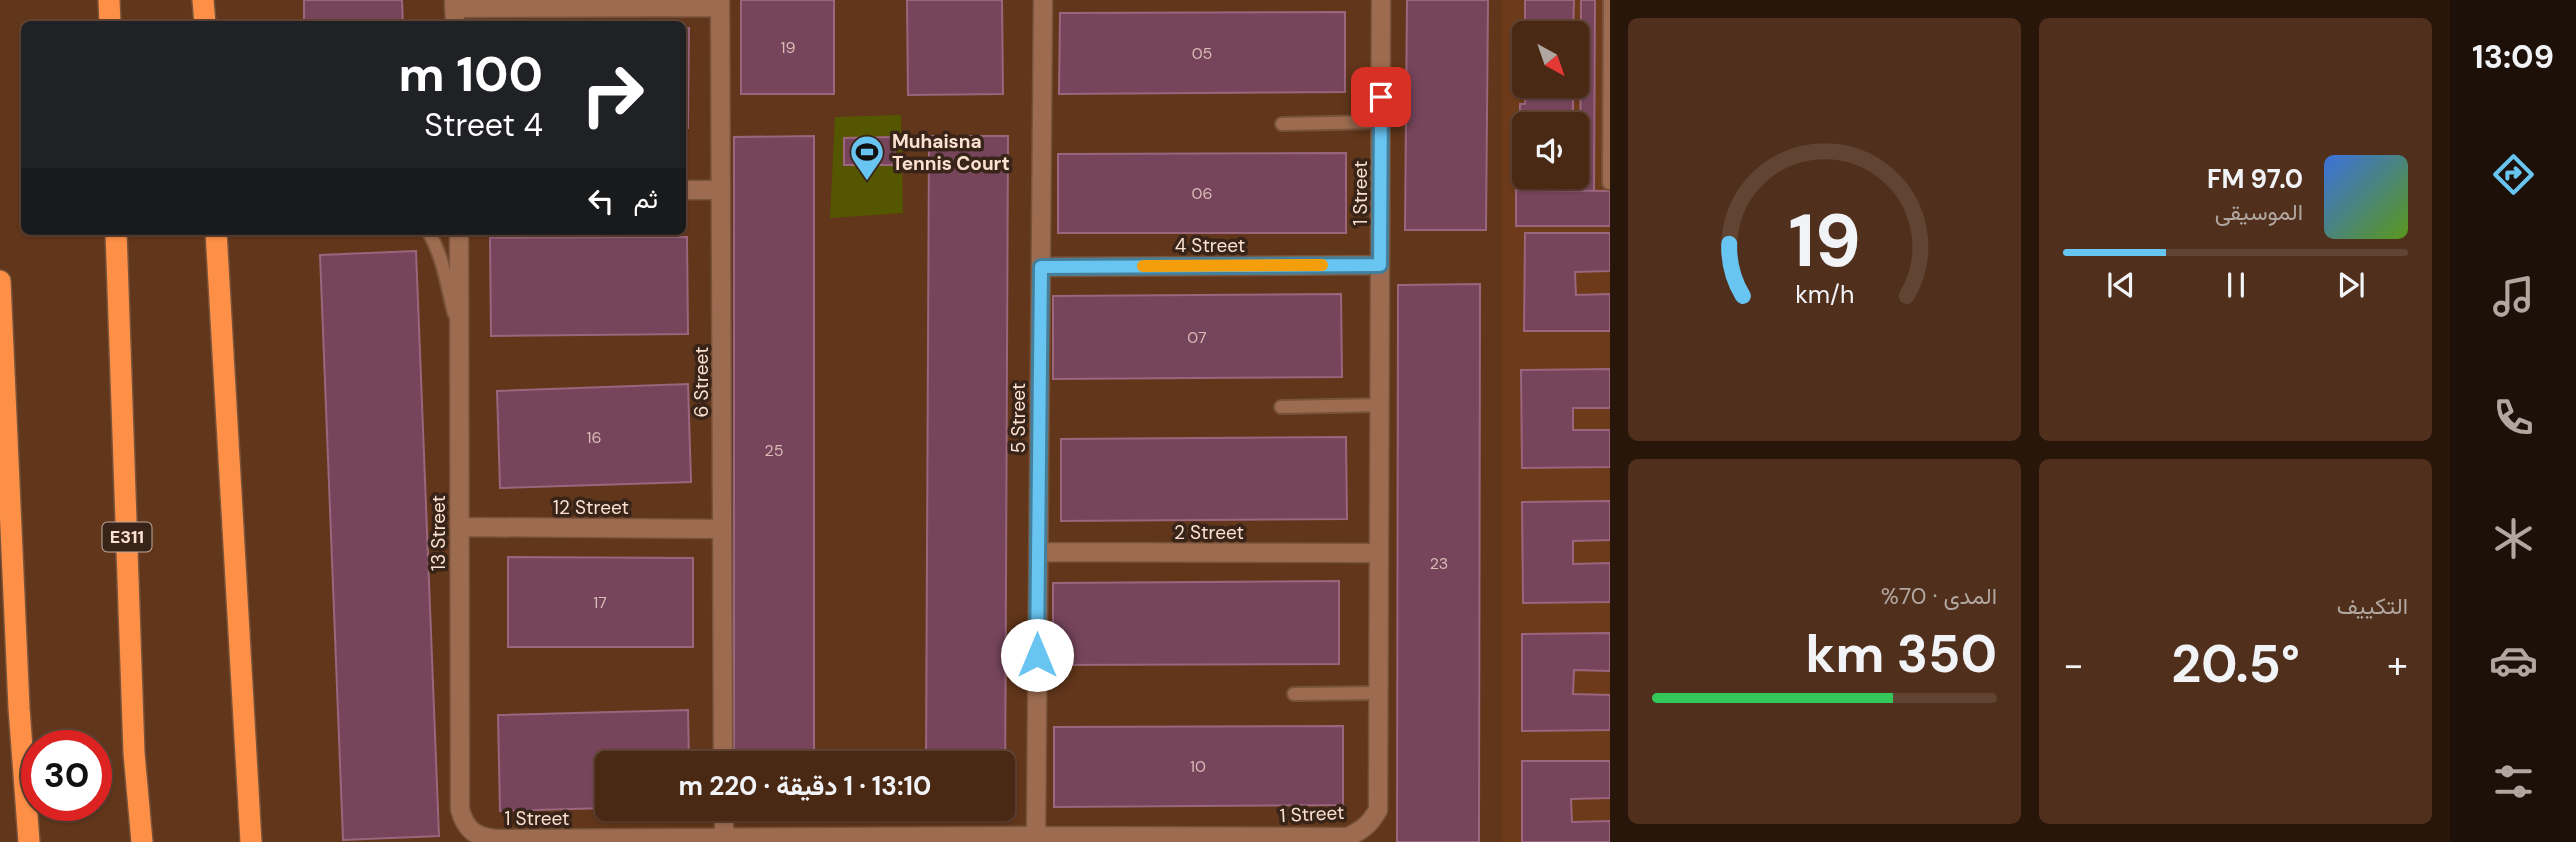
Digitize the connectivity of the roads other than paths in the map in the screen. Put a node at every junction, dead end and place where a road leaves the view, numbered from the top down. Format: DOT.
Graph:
graph roads {
  1 [pos="109,0"];
  2 [pos="203,0"];
  3 [pos="1043,0"];
  4 [pos="1381,0"];
  5 [pos="1610,0"];
  6 [pos="720,3"];
  7 [pos="455,11"];
  8 [pos="110,21"];
  9 [pos="205,21"];
  10 [pos="1381,122"];
  11 [pos="1282,124"];
  12 [pos="1610,133"];
  13 [pos="1609,183"];
  14 [pos="686,190"];
  15 [pos="721,190"];
  16 [pos="117,235"];
  17 [pos="216,235"];
  18 [pos="430,235"];
  19 [pos="459,235"];
  20 [pos="1380,265"];
  21 [pos="1041,267"];
  22 [pos="0,281"];
  23 [pos="459,333"];
  24 [pos="1380,405"];
  25 [pos="1281,407"];
  26 [pos="460,527"];
  27 [pos="722,529"];
  28 [pos="1038,552"];
  29 [pos="1379,553"];
  30 [pos="1379,693"];
  31 [pos="1294,695"];
  32 [pos="723,751"];
  33 [pos="724,821"];
  34 [pos="1036,836"];
  35 [pos="468,837"];
  36 [pos="724,839"];
  37 [pos="29,842"];
  38 [pos="142,842"];
  39 [pos="251,842"];
  1 -- 8 [label="highway"];
  2 -- 9 [label="highway"];
  3 -- 21 [label="street, 5 Street"];
  4 -- 10 [label="street, 1 Street"];
  5 -- 12 [label="lane"];
  6 -- 7 [label="street"];
  6 -- 15 [label="street, 6 Street"];
  10 -- 11 [label="lane"];
  10 -- 20 [label="street, 1 Street"];
  12 -- 13 [label="lane"];
  14 -- 15 [label="street"];
  15 -- 27 [label="street, 6 Street"];
  16 -- 38 [label="highway, E311"];
  17 -- 39 [label="highway"];
  18 -- 23 [label="lane"];
  19 -- 23 [label="street, 13 Street"];
  20 -- 21 [label="street, 4 Street"];
  20 -- 24 [label="street, 1 Street"];
  21 -- 28 [label="street, 5 Street"];
  22 -- 37 [label="highway"];
  23 -- 26 [label="street, 13 Street"];
  24 -- 25 [label="lane"];
  24 -- 29 [label="street, 1 Street"];
  26 -- 27 [label="street, 12 Street"];
  26 -- 35 [label="street, 13 Street"];
  27 -- 32 [label="street, 6 Street"];
  28 -- 29 [label="street, 2 Street"];
  28 -- 34 [label="street, 5 Street"];
  29 -- 30 [label="street, 1 Street"];
  30 -- 31 [label="lane"];
  30 -- 34 [label="street, 1 Street"];
  33 -- 36 [label="street"];
  34 -- 36 [label="street, 1 Street"];
  35 -- 36 [label="street, 1 Street"];
}
